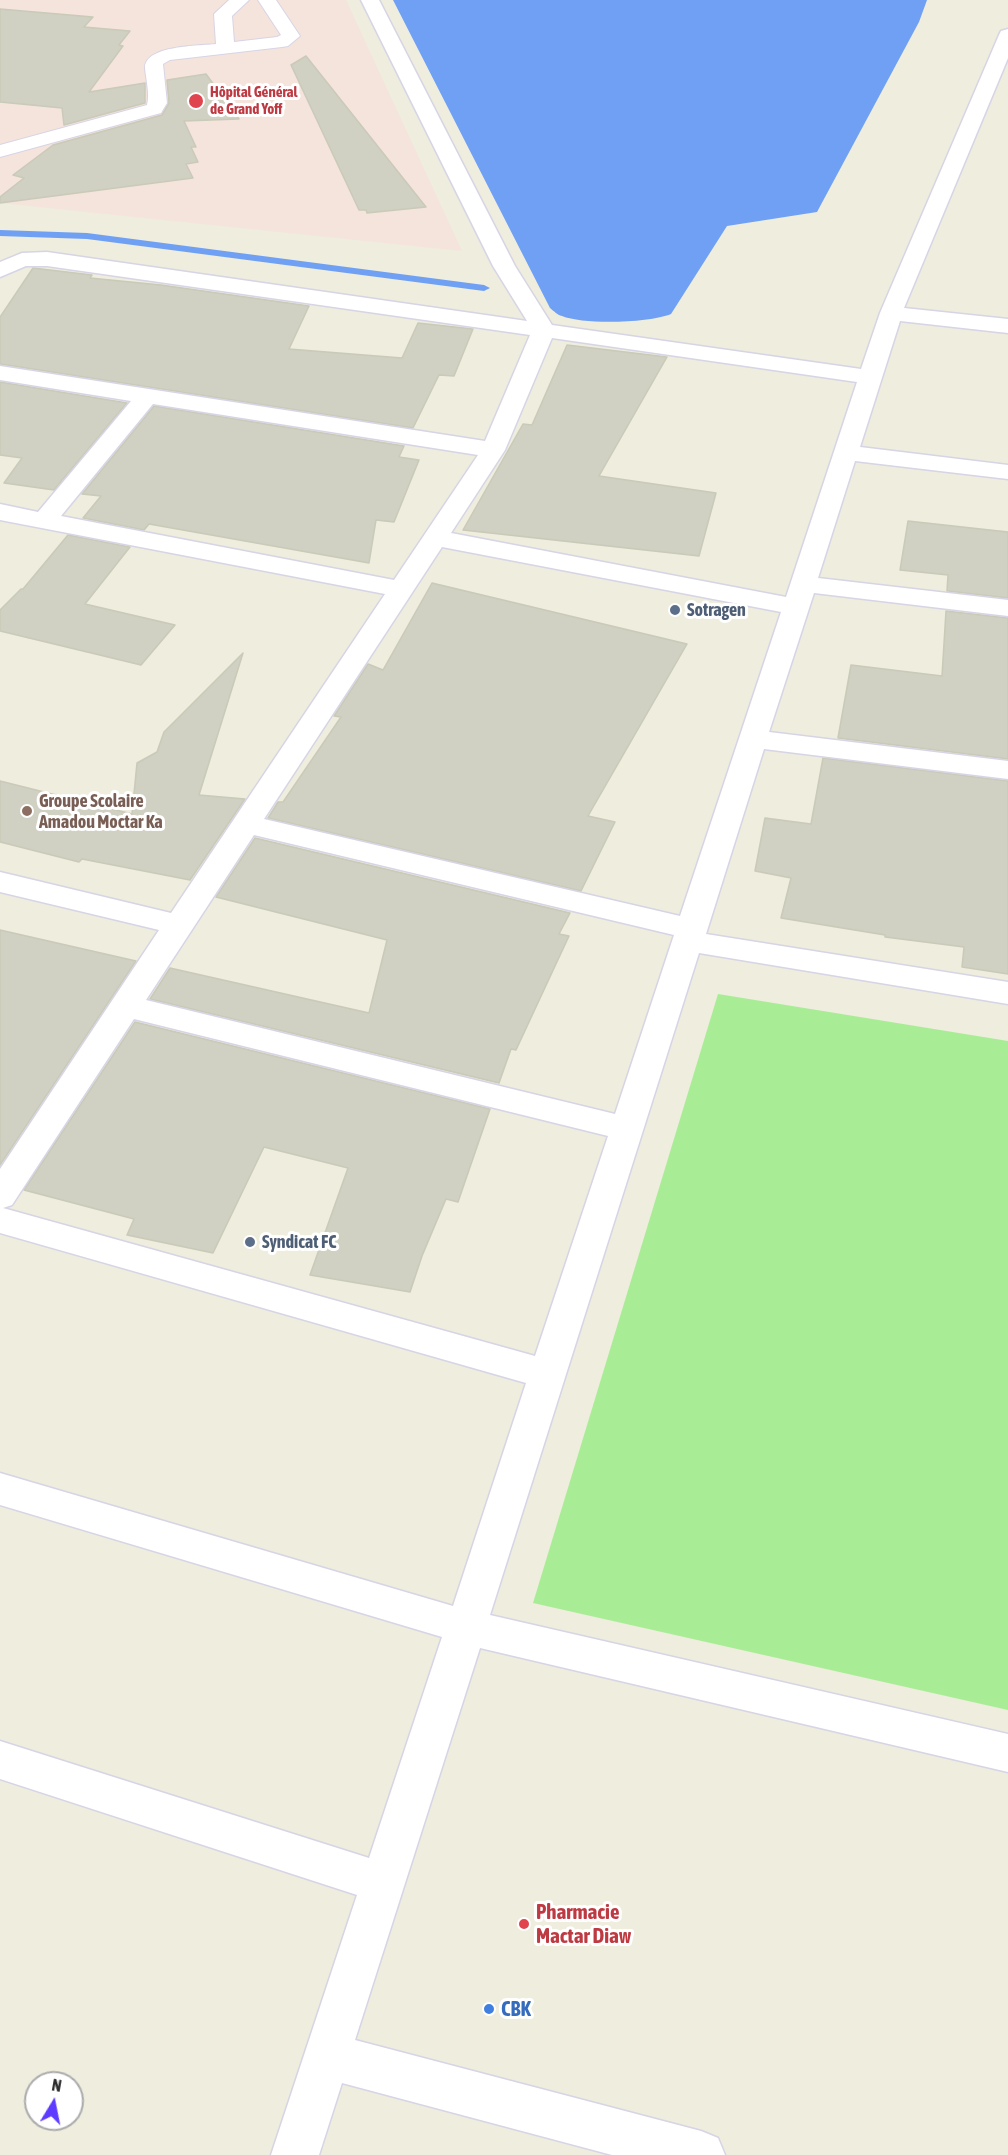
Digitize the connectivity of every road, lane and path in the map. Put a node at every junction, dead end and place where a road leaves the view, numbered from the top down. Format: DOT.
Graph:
graph roads {
  1 [pos="240,0"];
  2 [pos="267,0"];
  3 [pos="370,0"];
  4 [pos="1008,35"];
  5 [pos="225,48"];
  6 [pos="0,151"];
  7 [pos="0,270"];
  8 [pos="891,313"];
  9 [pos="1008,326"];
  10 [pos="544,330"];
  11 [pos="0,373"];
  12 [pos="870,377"];
  13 [pos="147,396"];
  14 [pos="493,450"];
  15 [pos="846,453"];
  16 [pos="1008,472"];
  17 [pos="0,512"];
  18 [pos="45,520"];
  19 [pos="435,538"];
  20 [pos="401,589"];
  21 [pos="799,596"];
  22 [pos="1008,608"];
  23 [pos="753,739"];
  24 [pos="1008,770"];
  25 [pos="246,824"];
  26 [pos="0,882"];
  27 [pos="179,925"];
  28 [pos="689,935"];
  29 [pos="1008,993"];
  30 [pos="125,1006"];
  31 [pos="627,1129"];
  32 [pos="0,1196"];
  33 [pos="0,1220"];
  34 [pos="548,1374"];
  35 [pos="0,1489"];
  36 [pos="466,1627"];
  37 [pos="1008,1753"];
  38 [pos="0,1760"];
  39 [pos="384,1882"];
  40 [pos="327,2056"];
  41 [pos="295,2155"];
  42 [pos="701,2155"];
  1 -- 5 [label="lane"];
  2 -- 5 [label="lane"];
  3 -- 10 [label="street"];
  4 -- 8 [label="street"];
  5 -- 6 [label="lane"];
  7 -- 10 [label="street"];
  8 -- 9 [label="street"];
  8 -- 12 [label="street"];
  10 -- 12 [label="street"];
  10 -- 14 [label="street"];
  11 -- 13 [label="street"];
  12 -- 15 [label="street"];
  13 -- 14 [label="street"];
  13 -- 18 [label="street"];
  14 -- 19 [label="street"];
  15 -- 16 [label="street"];
  15 -- 21 [label="street"];
  17 -- 18 [label="street"];
  18 -- 20 [label="street"];
  19 -- 20 [label="street"];
  19 -- 21 [label="street"];
  20 -- 25 [label="street"];
  21 -- 22 [label="street"];
  21 -- 23 [label="street"];
  23 -- 24 [label="street"];
  23 -- 28 [label="street"];
  25 -- 27 [label="street"];
  25 -- 28 [label="street"];
  26 -- 27 [label="street"];
  27 -- 30 [label="street"];
  28 -- 29 [label="street"];
  28 -- 31 [label="street"];
  30 -- 31 [label="street"];
  30 -- 32 [label="street"];
  31 -- 34 [label="street"];
  33 -- 34 [label="street"];
  34 -- 36 [label="street"];
  35 -- 36 [label="street"];
  36 -- 37 [label="street"];
  36 -- 39 [label="street"];
  38 -- 39 [label="street"];
  39 -- 40 [label="street"];
  40 -- 41 [label="street"];
  40 -- 42 [label="street"];
}
